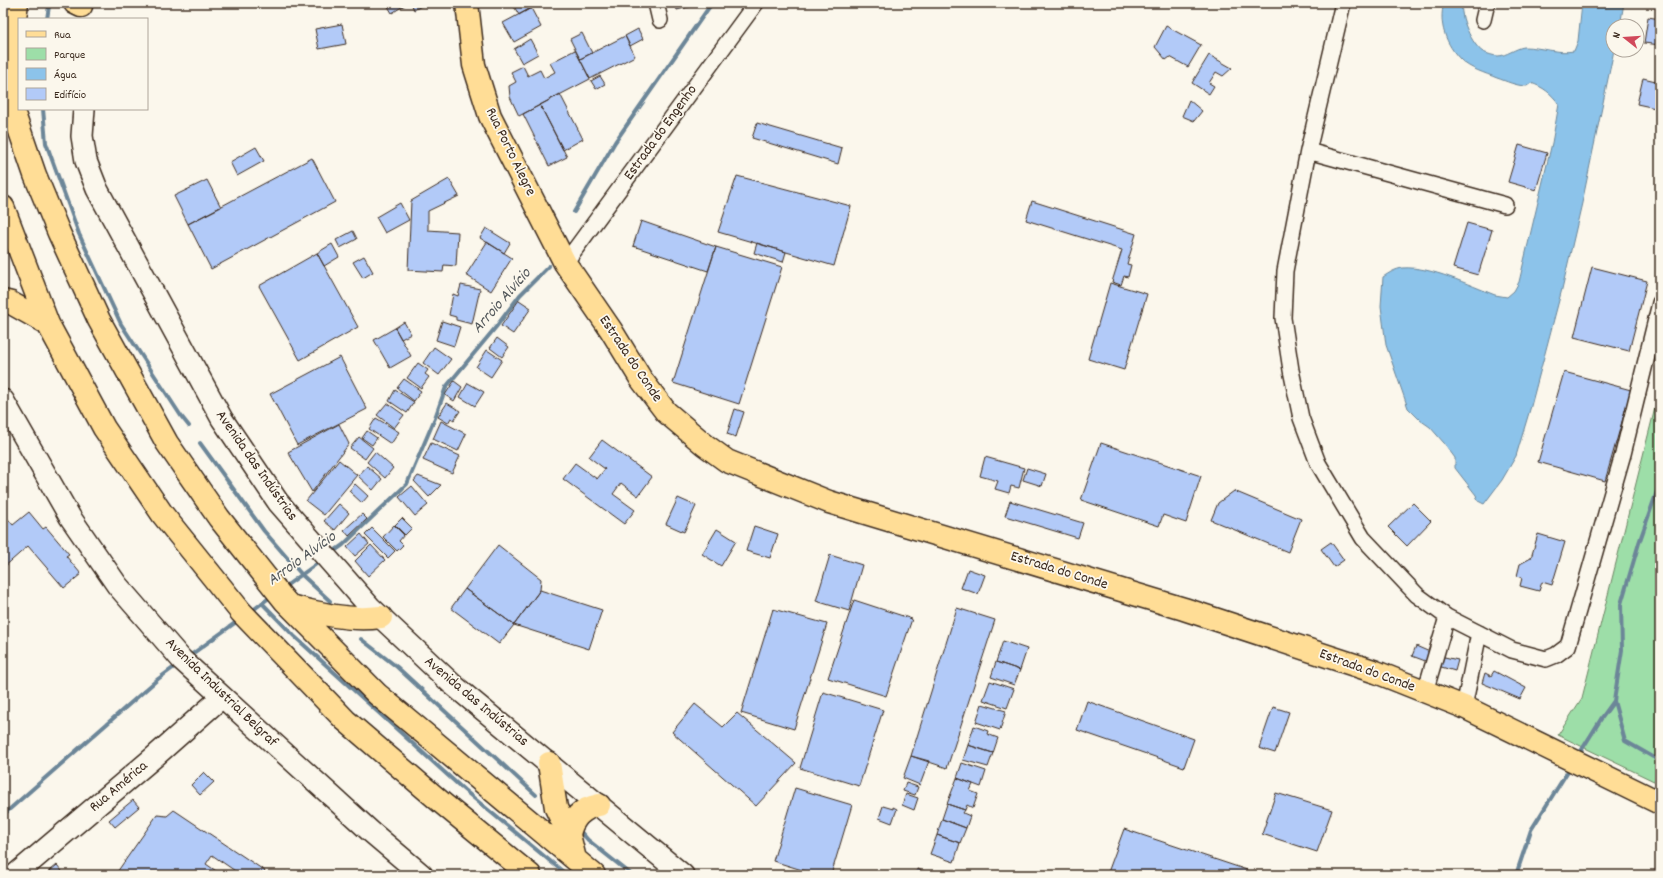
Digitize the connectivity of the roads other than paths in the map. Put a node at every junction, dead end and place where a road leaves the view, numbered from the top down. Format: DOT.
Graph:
graph roads {
  1 [pos="17,3"];
  2 [pos="24,3"];
  3 [pos="467,3"];
  4 [pos="656,3"];
  5 [pos="756,3"];
  6 [pos="1343,3"];
  7 [pos="1487,3"];
  8 [pos="660,20"];
  9 [pos="1483,20"];
  10 [pos="14,25"];
  11 [pos="3,82"];
  12 [pos="10,105"];
  13 [pos="84,110"];
  14 [pos="1308,151"];
  15 [pos="1505,205"];
  16 [pos="3,207"];
  17 [pos="548,228"];
  18 [pos="565,263"];
  19 [pos="3,301"];
  20 [pos="1660,304"];
  21 [pos="48,324"];
  22 [pos="3,400"];
  23 [pos="282,597"];
  24 [pos="381,617"];
  25 [pos="1447,617"];
  26 [pos="1479,633"];
  27 [pos="1425,692"];
  28 [pos="222,697"];
  29 [pos="1464,707"];
  30 [pos="549,763"];
  31 [pos="1660,803"];
  32 [pos="599,805"];
  33 [pos="569,835"];
  34 [pos="575,859"];
  35 [pos="16,875"];
  36 [pos="422,875"];
  37 [pos="530,875"];
  38 [pos="594,875"];
  39 [pos="683,875"];
  1 -- 10 [label="main road"];
  2 -- 10 [label="main road"];
  3 -- 17 [label="main road, Rua Porto Alegre"];
  4 -- 8 [label="street"];
  5 -- 18 [label="street, Estrada do Engenho"];
  6 -- 14 [label="street"];
  7 -- 9 [label="street"];
  10 -- 12 [label="main road"];
  11 -- 12 [label="main road"];
  12 -- 23 [label="main road"];
  13 -- 24 [label="main road, Avenida das Indústrias"];
  14 -- 15 [label="street"];
  14 -- 25 [label="street"];
  16 -- 21 [label="main road"];
  17 -- 18 [label="main road, Estrada do Conde"];
  18 -- 27 [label="main road, Estrada do Conde"];
  19 -- 21 [label="main road"];
  20 -- 26 [label="street"];
  21 -- 37 [label="main road"];
  22 -- 28 [label="main road, Avenida Industrial Belgraf"];
  23 -- 24 [label="main road"];
  23 -- 34 [label="main road"];
  24 -- 30 [label="main road, Avenida das Indústrias"];
  25 -- 26 [label="street"];
  25 -- 27 [label="street"];
  26 -- 29 [label="street"];
  27 -- 29 [label="main road, Estrada do Conde"];
  28 -- 35 [label="main road, Rua América"];
  28 -- 36 [label="main road, Avenida Industrial Belgraf"];
  29 -- 31 [label="main road, Estrada do Conde"];
  30 -- 32 [label="main road, Avenida das Indústrias"];
  30 -- 33 [label="main road"];
  32 -- 33 [label="main road"];
  32 -- 39 [label="main road, Avenida das Indústrias"];
  33 -- 34 [label="main road"];
  34 -- 38 [label="main road"];
}
